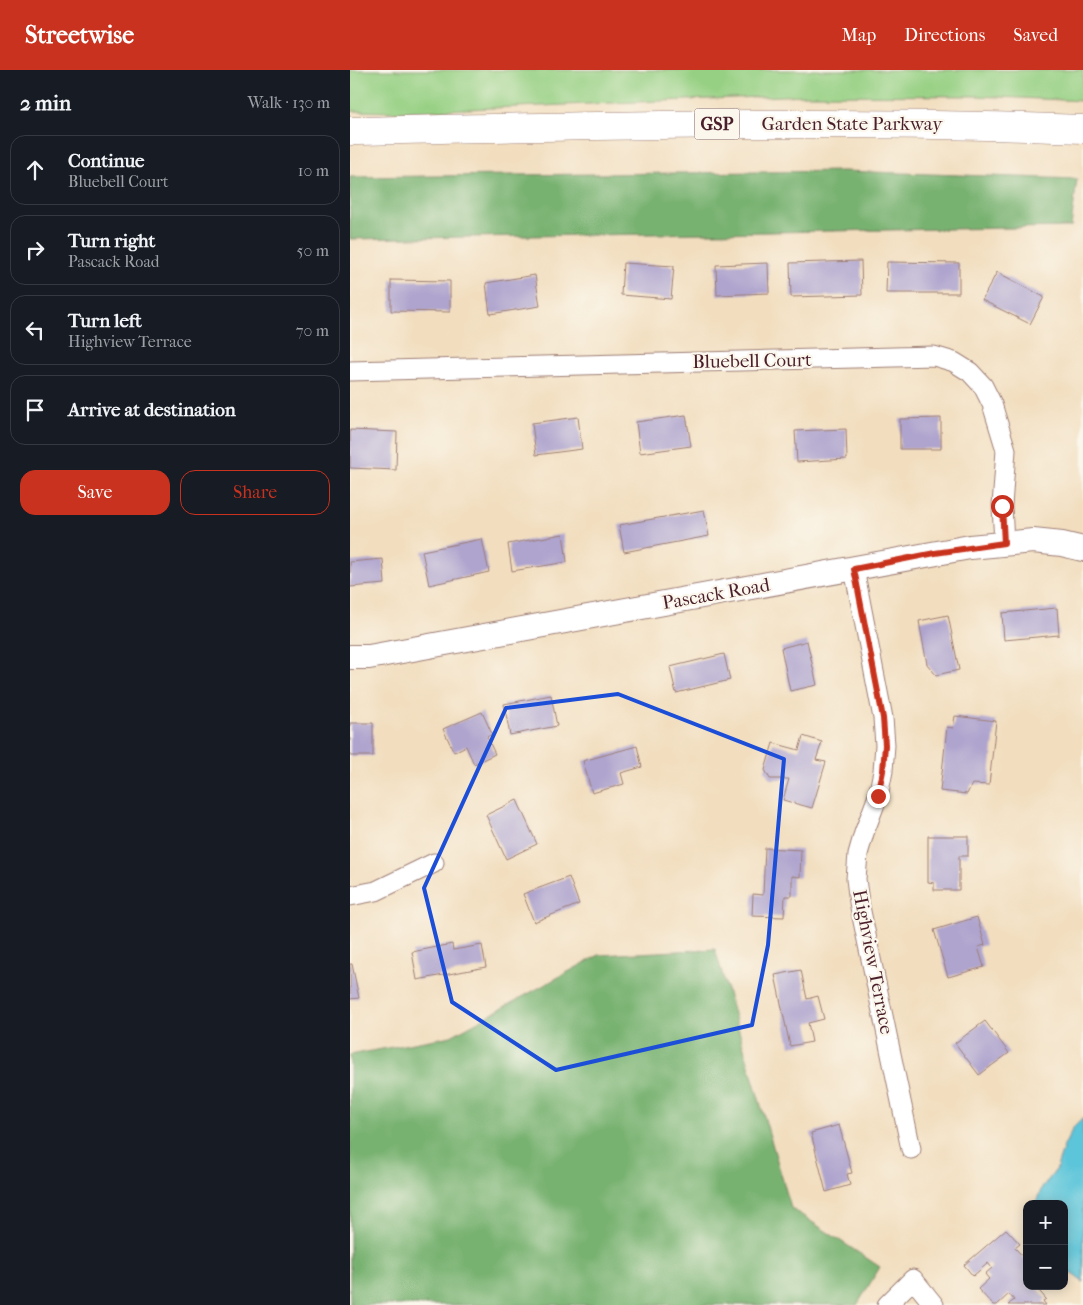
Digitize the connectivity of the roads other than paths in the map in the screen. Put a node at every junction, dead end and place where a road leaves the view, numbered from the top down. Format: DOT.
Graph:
graph roads {
  1 [pos="1083,128"];
  2 [pos="350,131"];
  3 [pos="350,371"];
  4 [pos="1004,543"];
  5 [pos="1083,549"];
  6 [pos="854,569"];
  7 [pos="350,657"];
  8 [pos="434,863"];
  9 [pos="350,896"];
  10 [pos="911,1149"];
  11 [pos="887,1305"];
  12 [pos="934,1305"];
  1 -- 2 [label="highway, Garden State Parkway / GSP"];
  3 -- 4 [label="street, Bluebell Court"];
  4 -- 5 [label="street, Pascack Road"];
  4 -- 6 [label="street, Pascack Road"];
  6 -- 7 [label="street, Pascack Road"];
  6 -- 10 [label="street, Highview Terrace"];
  8 -- 9 [label="street"];
  11 -- 12 [label="street"];
}
